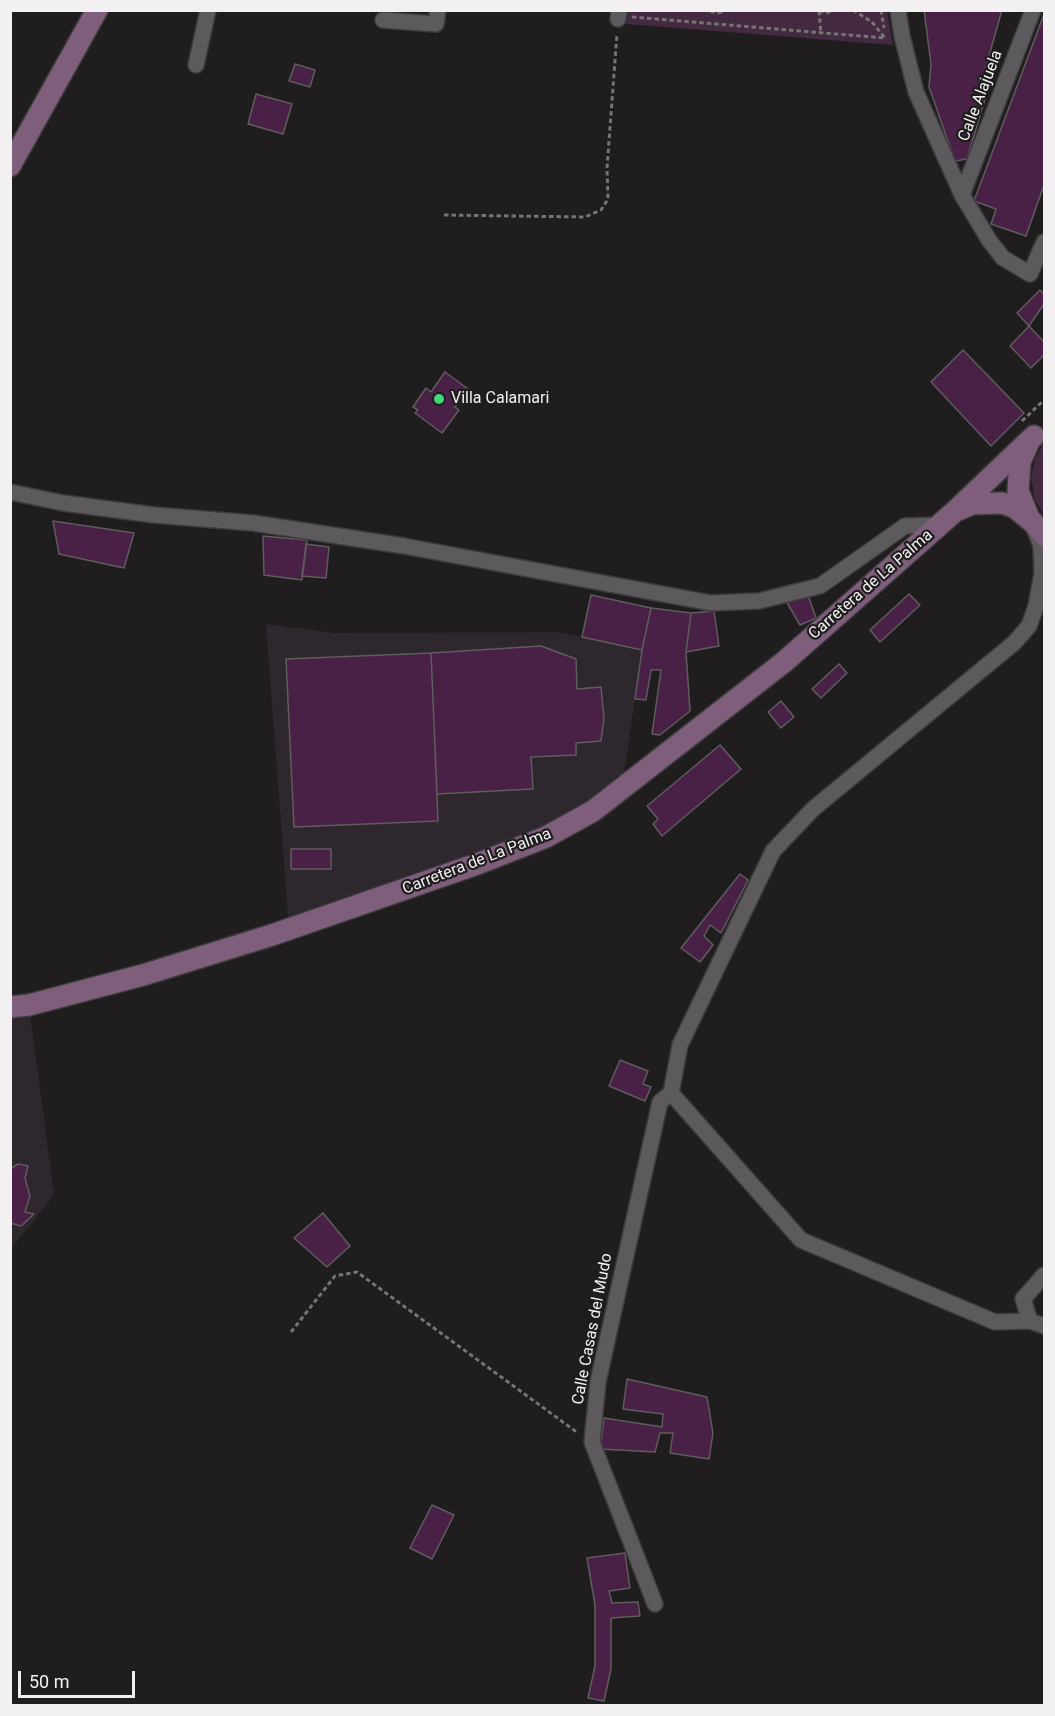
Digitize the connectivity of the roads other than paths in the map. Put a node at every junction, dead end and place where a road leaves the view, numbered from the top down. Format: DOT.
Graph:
graph roads {
  1 [pos="97,10"];
  2 [pos="208,10"];
  3 [pos="438,10"];
  4 [pos="898,10"];
  5 [pos="1033,10"];
  6 [pos="383,20"];
  7 [pos="196,65"];
  8 [pos="10,166"];
  9 [pos="962,195"];
  10 [pos="1044,242"];
  11 [pos="1039,431"];
  12 [pos="10,492"];
  13 [pos="947,518"];
  14 [pos="1038,529"];
  15 [pos="1040,599"];
  16 [pos="10,1007"];
  17 [pos="670,1093"];
  18 [pos="1044,1275"];
  19 [pos="1037,1323"];
  20 [pos="655,1604"];
  1 -- 8 [label="main road"];
  2 -- 7 [label="street"];
  3 -- 6 [label="street"];
  4 -- 9 [label="street"];
  5 -- 9 [label="street, Calle Alajuela"];
  9 -- 10 [label="street"];
  11 -- 13 [label="main road, Carretera de La Palma"];
  11 -- 14 [label="main road"];
  12 -- 13 [label="street"];
  13 -- 14 [label="main road, Carretera de La Palma"];
  13 -- 16 [label="main road, Carretera de La Palma"];
  14 -- 15 [label="street, Calle Casas del Mudo"];
  15 -- 17 [label="street, Calle Casas del Mudo"];
  17 -- 19 [label="street"];
  17 -- 20 [label="street, Calle Casas del Mudo"];
  18 -- 19 [label="street"];
}
